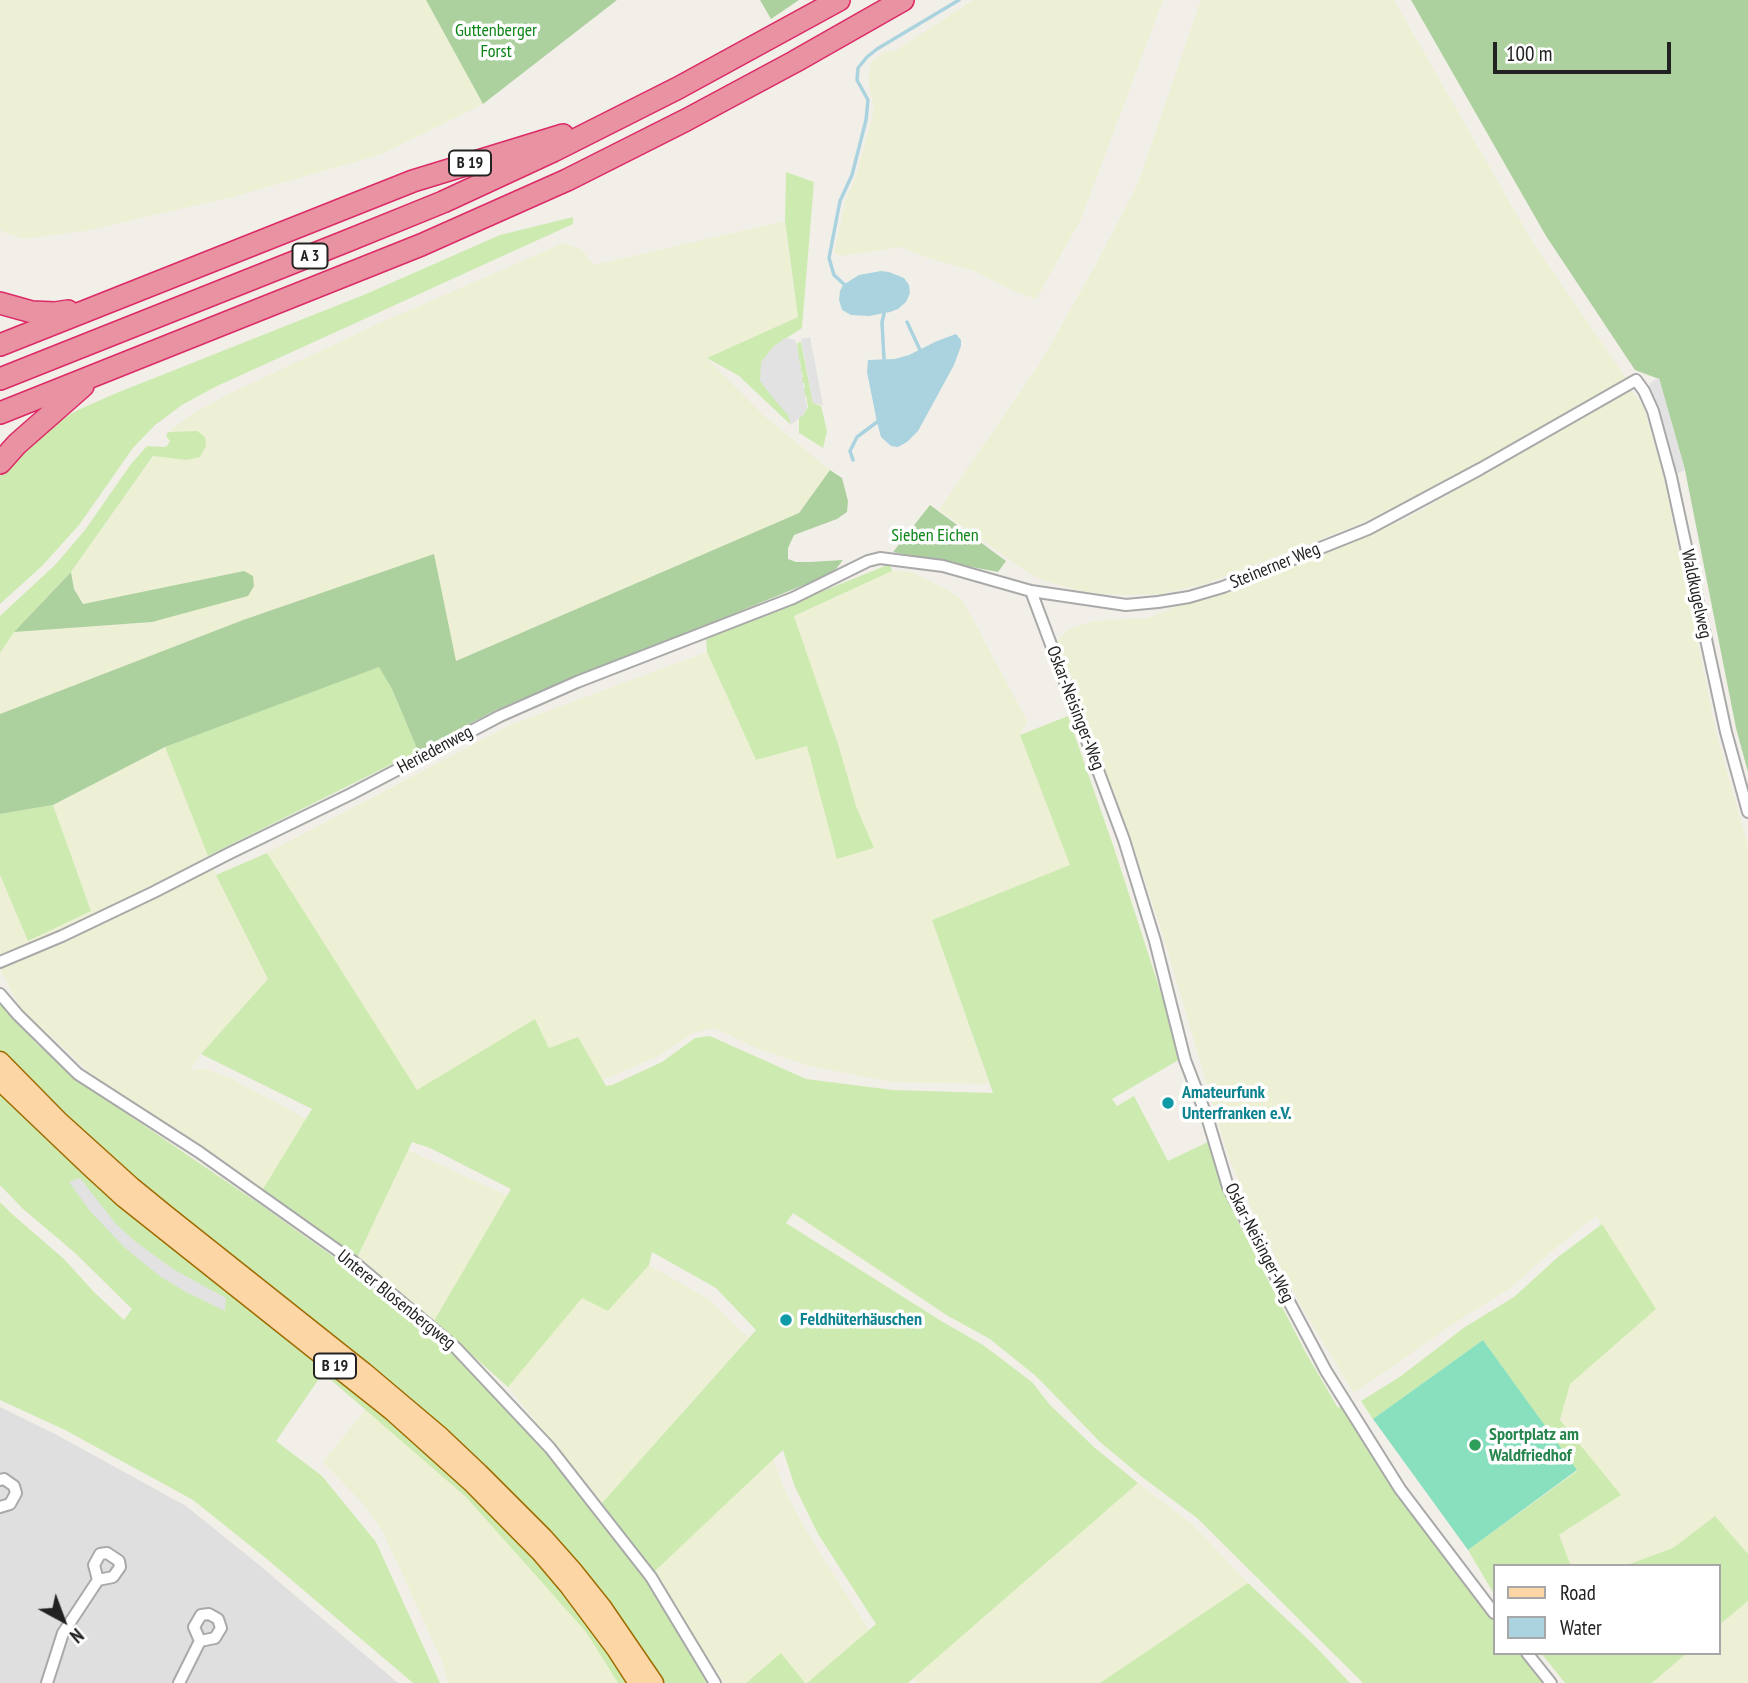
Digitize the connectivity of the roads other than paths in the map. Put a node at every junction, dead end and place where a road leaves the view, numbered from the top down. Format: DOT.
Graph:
graph roads {
  1 [pos="839,0"];
  2 [pos="903,0"];
  3 [pos="615,120"];
  4 [pos="0,303"];
  5 [pos="98,307"];
  6 [pos="0,345"];
  7 [pos="94,375"];
  8 [pos="0,379"];
  9 [pos="1636,380"];
  10 [pos="0,413"];
  11 [pos="0,463"];
  12 [pos="880,558"];
  13 [pos="1031,591"];
  14 [pos="1748,812"];
  15 [pos="0,962"];
  16 [pos="0,995"];
  17 [pos="0,1061"];
  18 [pos="0,1081"];
  19 [pos="0,1480"];
  20 [pos="0,1507"];
  21 [pos="98,1580"];
  22 [pos="1492,1610"];
  23 [pos="200,1641"];
  24 [pos="1529,1655"];
  25 [pos="47,1683"];
  26 [pos="179,1683"];
  27 [pos="638,1683"];
  28 [pos="654,1683"];
  29 [pos="715,1683"];
  30 [pos="1551,1683"];
  1 -- 3 [label="highway, A 3"];
  2 -- 7 [label="highway, A 3"];
  3 -- 5 [label="highway, B 19"];
  3 -- 8 [label="highway, A 3"];
  4 -- 5 [label="highway, B 19"];
  5 -- 6 [label="highway"];
  7 -- 10 [label="highway, A 3"];
  7 -- 11 [label="highway, A 3"];
  9 -- 13 [label="street, Steinerner Weg"];
  9 -- 14 [label="street, Waldkugelweg"];
  12 -- 13 [label="street, Steinerner Weg"];
  12 -- 15 [label="street, Heriedenweg"];
  13 -- 22 [label="street, Oskar-Neisinger-Weg"];
  16 -- 29 [label="street, Unterer Blosenbergweg"];
  17 -- 28 [label="main road, B 19"];
  18 -- 27 [label="main road, B 19"];
  19 -- 20 [label="street"];
  21 -- 25 [label="street"];
  23 -- 26 [label="street"];
  24 -- 30 [label="street"];
}
